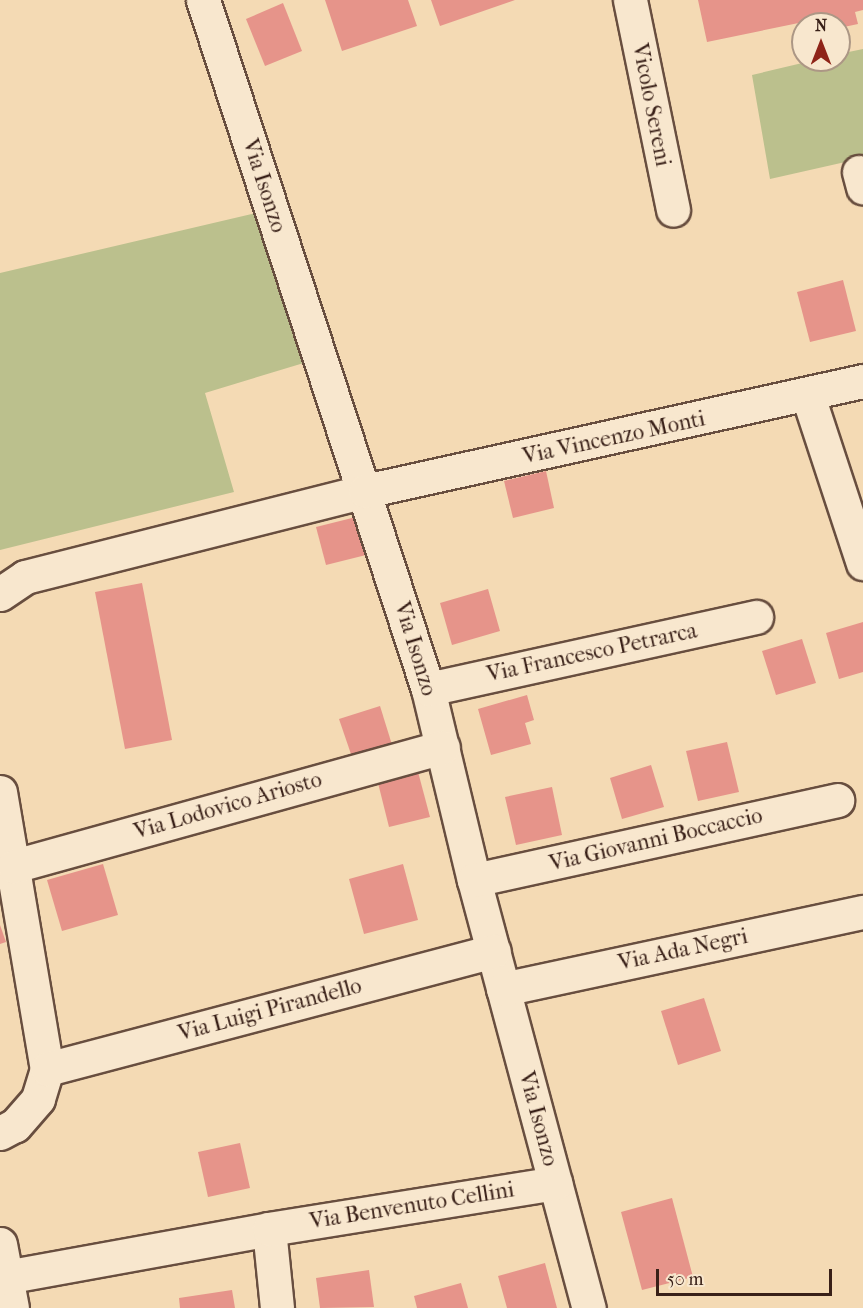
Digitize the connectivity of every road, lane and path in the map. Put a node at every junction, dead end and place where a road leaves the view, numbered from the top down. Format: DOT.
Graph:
graph roads {
  1 [pos="203,0"];
  2 [pos="630,0"];
  3 [pos="673,210"];
  4 [pos="863,381"];
  5 [pos="808,396"];
  6 [pos="365,491"];
  7 [pos="863,563"];
  8 [pos="0,594"];
  9 [pos="756,617"];
  10 [pos="428,689"];
  11 [pos="443,747"];
  12 [pos="0,792"];
  13 [pos="837,800"];
  14 [pos="14,866"];
  15 [pos="474,880"];
  16 [pos="863,912"];
  17 [pos="494,951"];
  18 [pos="503,989"];
  19 [pos="47,1069"];
  20 [pos="0,1133"];
  21 [pos="555,1183"];
  22 [pos="269,1228"];
  23 [pos="0,1244"];
  24 [pos="6,1288"];
  25 [pos="277,1308"];
  26 [pos="589,1308"];
  1 -- 6 [label="street, Via Isonzo"];
  2 -- 3 [label="street, Vicolo Sereni"];
  4 -- 5 [label="street, Via Vincenzo Monti"];
  5 -- 6 [label="street, Via Vincenzo Monti"];
  5 -- 7 [label="street"];
  6 -- 8 [label="street"];
  6 -- 10 [label="street, Via Isonzo"];
  9 -- 10 [label="street, Via Francesco Petrarca"];
  10 -- 11 [label="street, Via Isonzo"];
  11 -- 14 [label="street, Via Lodovico Ariosto"];
  11 -- 15 [label="street, Via Isonzo"];
  12 -- 14 [label="street"];
  13 -- 15 [label="street, Via Giovanni Boccaccio"];
  14 -- 19 [label="street"];
  15 -- 17 [label="street, Via Isonzo"];
  16 -- 18 [label="street, Via Ada Negri"];
  17 -- 18 [label="street, Via Isonzo"];
  17 -- 19 [label="street, Via Luigi Pirandello"];
  18 -- 21 [label="street, Via Isonzo"];
  19 -- 20 [label="street"];
  21 -- 22 [label="street, Via Benvenuto Cellini"];
  21 -- 26 [label="street, Via Isonzo"];
  22 -- 24 [label="street, Via Benvenuto Cellini"];
  22 -- 25 [label="street"];
  23 -- 24 [label="street"];
}
